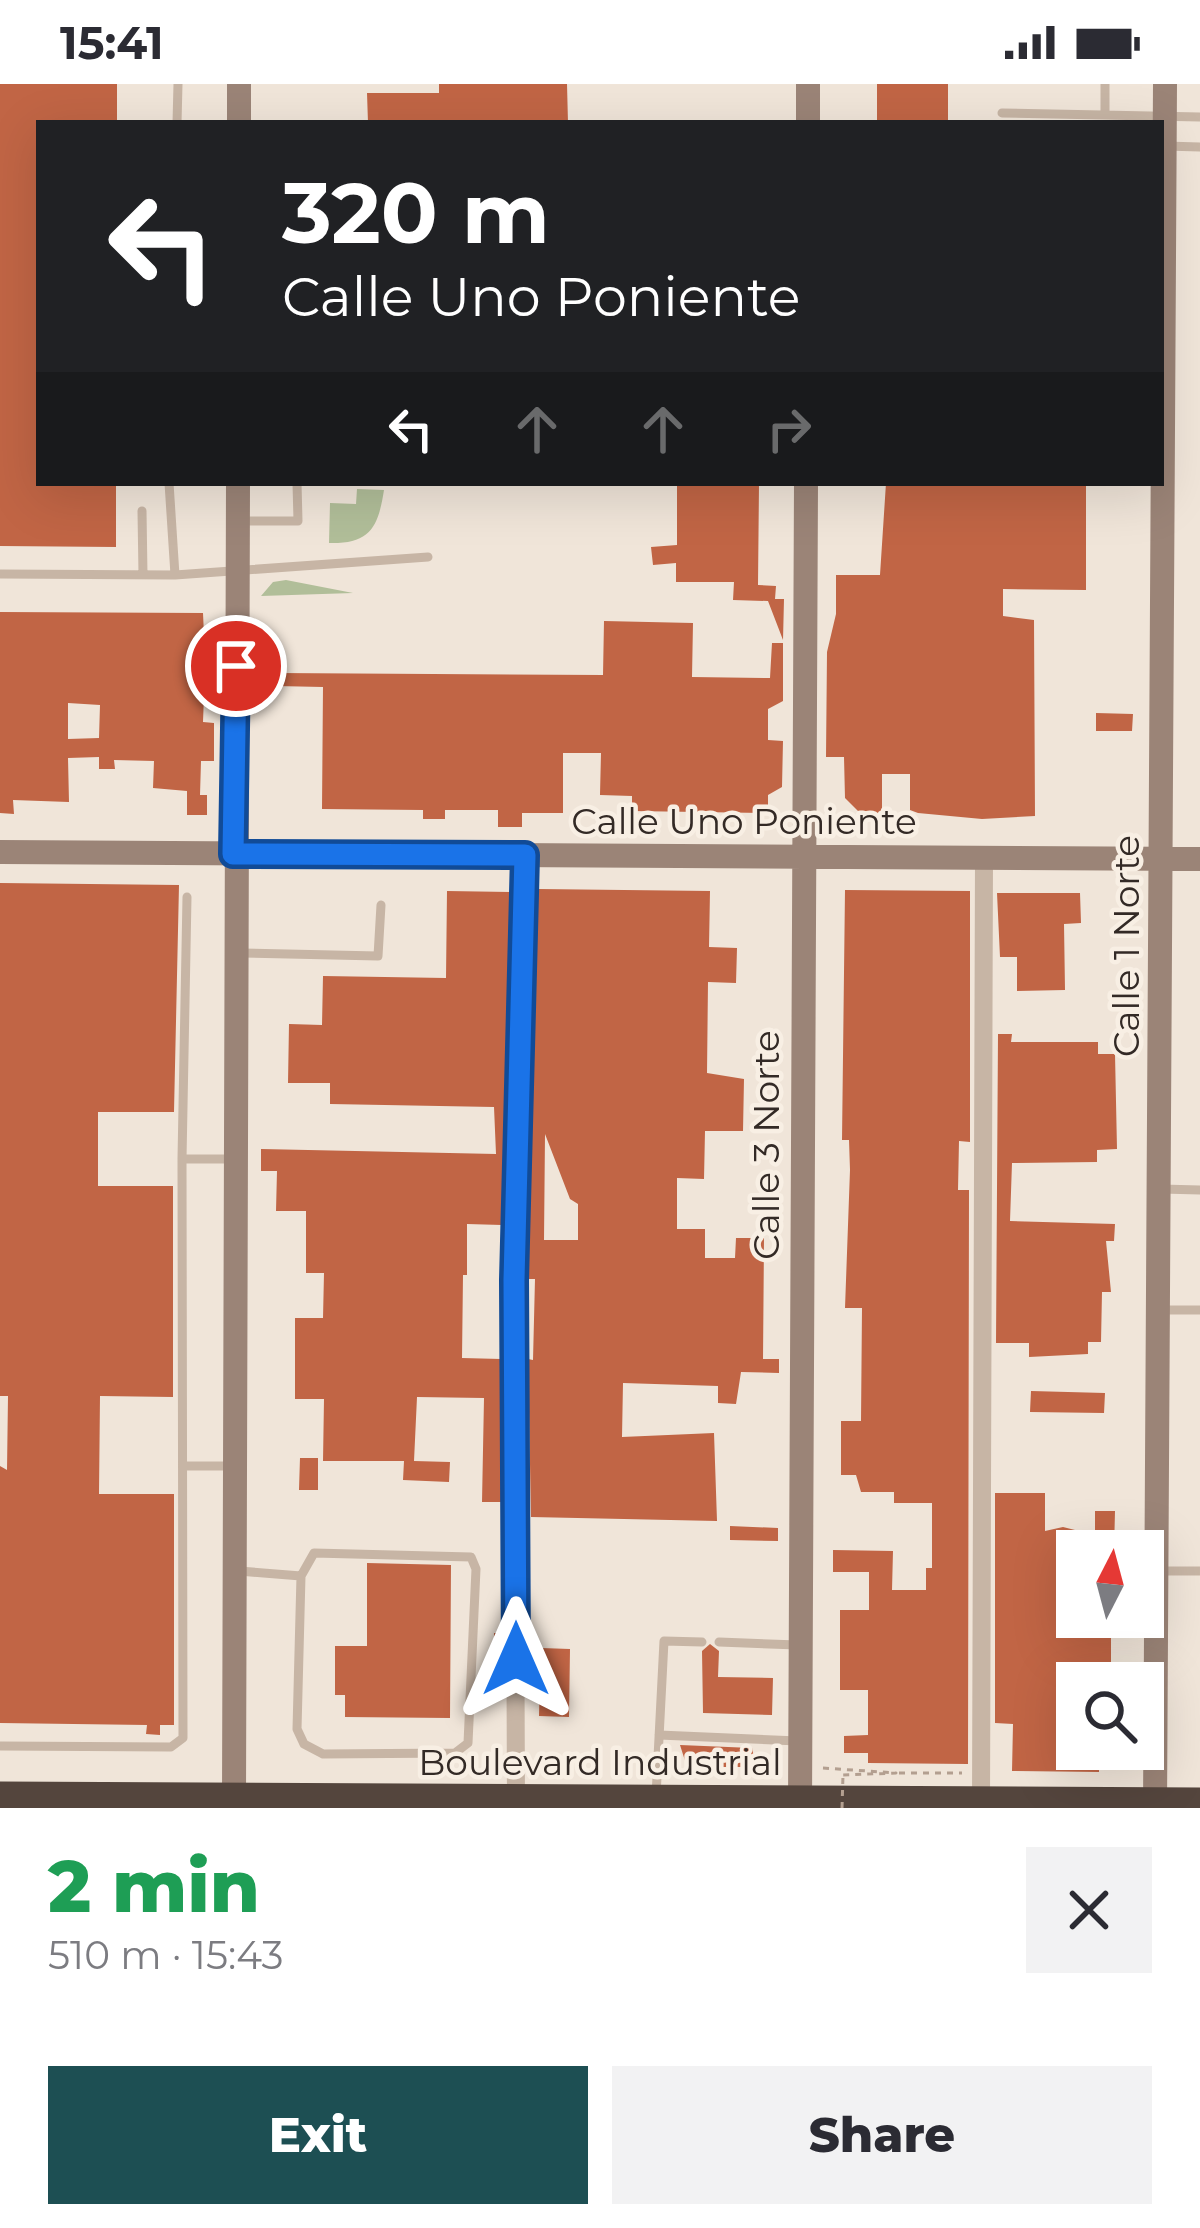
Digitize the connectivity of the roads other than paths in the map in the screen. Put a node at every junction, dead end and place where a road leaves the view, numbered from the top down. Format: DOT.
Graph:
graph roads {
  1 [pos="178,84"];
  2 [pos="239,84"];
  3 [pos="808,84"];
  4 [pos="1105,84"];
  5 [pos="1165,84"];
  6 [pos="1002,113"];
  7 [pos="1105,114"];
  8 [pos="1165,117"];
  9 [pos="1200,117"];
  10 [pos="177,120"];
  11 [pos="239,120"];
  12 [pos="808,120"];
  13 [pos="1165,146"];
  14 [pos="1200,148"];
  15 [pos="1164,384"];
  16 [pos="169,486"];
  17 [pos="238,486"];
  18 [pos="297,486"];
  19 [pos="806,486"];
  20 [pos="1164,486"];
  21 [pos="142,511"];
  22 [pos="238,521"];
  23 [pos="428,557"];
  24 [pos="238,573"];
  25 [pos="0,574"];
  26 [pos="143,575"];
  27 [pos="175,575"];
  28 [pos="0,852"];
  29 [pos="233,854"];
  30 [pos="525,855"];
  31 [pos="803,857"];
  32 [pos="984,858"];
  33 [pos="1162,859"];
  34 [pos="1200,859"];
  35 [pos="187,898"];
  36 [pos="381,904"];
  37 [pos="233,953"];
  38 [pos="182,1159"];
  39 [pos="233,1159"];
  40 [pos="1161,1189"];
  41 [pos="1200,1190"];
  42 [pos="1161,1310"];
  43 [pos="1200,1310"];
  44 [pos="183,1466"];
  45 [pos="234,1466"];
  46 [pos="1160,1530"];
  47 [pos="234,1571"];
  48 [pos="1164,1571"];
  49 [pos="1200,1571"];
  50 [pos="301,1576"];
  51 [pos="1159,1638"];
  52 [pos="702,1642"];
  53 [pos="719,1642"];
  54 [pos="800,1645"];
  55 [pos="659,1736"];
  56 [pos="800,1741"];
  57 [pos="0,1746"];
  58 [pos="981,1788"];
  59 [pos="0,1798"];
  60 [pos="234,1799"];
  61 [pos="656,1802"];
  62 [pos="516,1804"];
  63 [pos="1200,1804"];
  64 [pos="800,1805"];
  65 [pos="1155,1806"];
  1 -- 10 [label="lane"];
  2 -- 11 [label="street"];
  3 -- 12 [label="street"];
  4 -- 7 [label="lane"];
  5 -- 8 [label="street, Calle 1 Norte"];
  6 -- 7 [label="lane"];
  7 -- 8 [label="lane"];
  8 -- 9 [label="lane"];
  8 -- 13 [label="street, Calle 1 Norte"];
  13 -- 14 [label="lane"];
  13 -- 15 [label="street, Calle 1 Norte"];
  16 -- 27 [label="lane"];
  17 -- 22 [label="street"];
  18 -- 22 [label="lane"];
  19 -- 31 [label="street, Calle 3 Norte"];
  20 -- 33 [label="street, Calle 1 Norte"];
  21 -- 26 [label="lane"];
  22 -- 24 [label="street"];
  23 -- 24 [label="lane"];
  24 -- 27 [label="lane"];
  24 -- 29 [label="street"];
  25 -- 26 [label="lane"];
  26 -- 27 [label="lane"];
  28 -- 29 [label="street, Calle Uno Poniente"];
  29 -- 30 [label="street, Calle Uno Poniente"];
  29 -- 37 [label="street"];
  30 -- 31 [label="street, Calle Uno Poniente"];
  30 -- 62 [label="street"];
  31 -- 32 [label="street, Calle Uno Poniente"];
  31 -- 54 [label="street, Calle 3 Norte"];
  32 -- 33 [label="street, Calle Uno Poniente"];
  32 -- 58 [label="street"];
  33 -- 34 [label="street, Calle Uno Poniente"];
  33 -- 40 [label="street, Calle 1 Norte"];
  35 -- 38 [label="lane"];
  36 -- 37 [label="lane"];
  37 -- 39 [label="street"];
  38 -- 39 [label="lane"];
  38 -- 44 [label="lane"];
  39 -- 45 [label="street"];
  40 -- 41 [label="lane"];
  40 -- 42 [label="street, Calle 1 Norte"];
  42 -- 43 [label="lane"];
  42 -- 46 [label="street, Calle 1 Norte"];
  44 -- 45 [label="lane"];
  44 -- 57 [label="lane"];
  45 -- 47 [label="street"];
  47 -- 50 [label="lane"];
  47 -- 60 [label="street"];
  48 -- 49 [label="lane"];
  50 -- 50 [label="lane"];
  51 -- 65 [label="street, Calle 1 Norte"];
  52 -- 55 [label="lane"];
  53 -- 54 [label="lane"];
  54 -- 56 [label="street, Calle 3 Norte"];
  55 -- 56 [label="lane"];
  55 -- 61 [label="lane"];
  56 -- 64 [label="street, Calle 3 Norte"];
  58 -- 64 [label="highway, Boulevard Industrial"];
  58 -- 65 [label="highway, Boulevard Industrial"];
  59 -- 60 [label="highway, Boulevard Industrial"];
  60 -- 62 [label="highway, Boulevard Industrial"];
  61 -- 62 [label="highway, Boulevard Industrial"];
  61 -- 64 [label="highway, Boulevard Industrial"];
  63 -- 65 [label="highway, Boulevard Industrial"];
}
